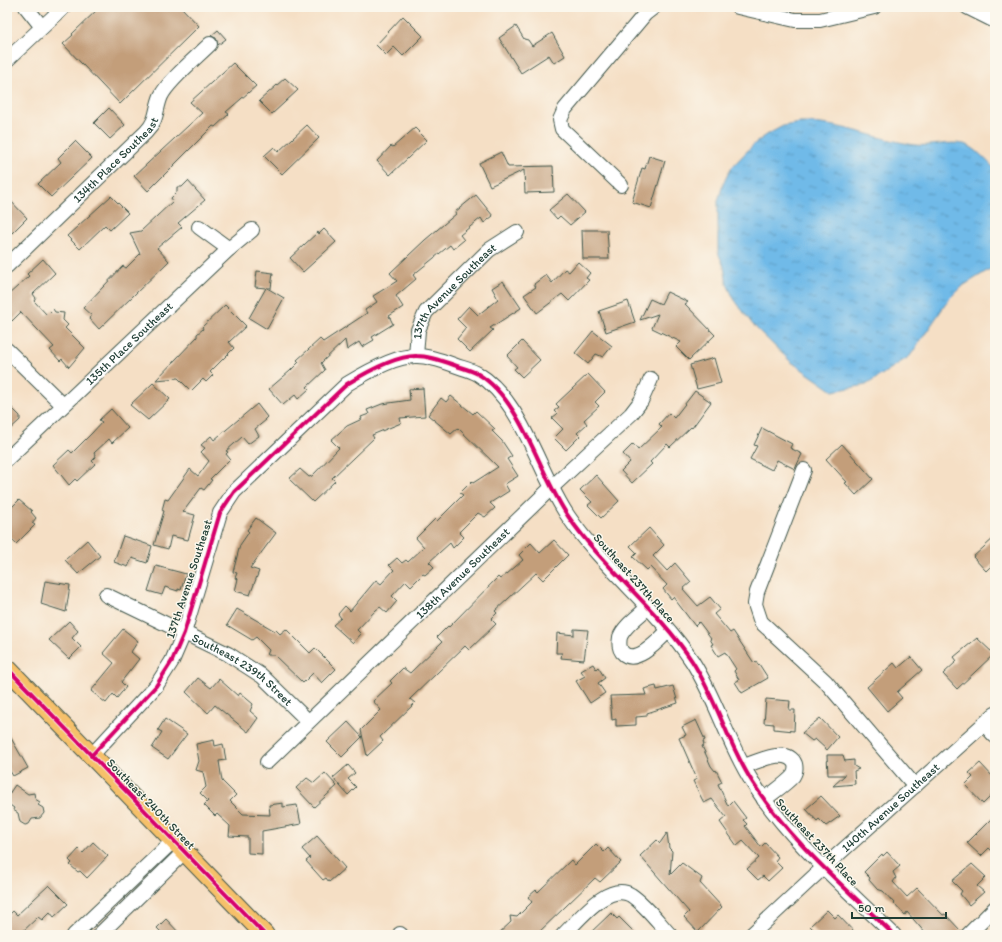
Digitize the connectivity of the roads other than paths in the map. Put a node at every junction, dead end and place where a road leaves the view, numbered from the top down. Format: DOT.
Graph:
graph roads {
  1 [pos="26,7"];
  2 [pos="64,7"];
  3 [pos="654,7"];
  4 [pos="738,7"];
  5 [pos="874,7"];
  6 [pos="967,7"];
  7 [pos="995,21"];
  8 [pos="42,27"];
  9 [pos="210,44"];
  10 [pos="7,60"];
  11 [pos="621,185"];
  12 [pos="199,227"];
  13 [pos="252,230"];
  14 [pos="517,232"];
  15 [pos="229,249"];
  16 [pos="7,266"];
  17 [pos="7,350"];
  18 [pos="416,356"];
  19 [pos="651,379"];
  20 [pos="63,405"];
  21 [pos="7,459"];
  22 [pos="804,470"];
  23 [pos="551,488"];
  24 [pos="106,595"];
  25 [pos="647,608"];
  26 [pos="668,631"];
  27 [pos="184,633"];
  28 [pos="7,668"];
  29 [pos="995,714"];
  30 [pos="308,721"];
  31 [pos="984,724"];
  32 [pos="995,736"];
  33 [pos="91,756"];
  34 [pos="267,762"];
  35 [pos="744,766"];
  36 [pos="915,786"];
  37 [pos="764,800"];
  38 [pos="178,846"];
  39 [pos="824,867"];
  40 [pos="995,908"];
  41 [pos="74,935"];
  42 [pos="99,935"];
  43 [pos="265,935"];
  44 [pos="563,935"];
  45 [pos="670,935"];
  46 [pos="751,935"];
  47 [pos="894,935"];
  48 [pos="968,935"];
  1 -- 8 [label="street"];
  2 -- 8 [label="street"];
  3 -- 11 [label="street"];
  4 -- 5 [label="street"];
  6 -- 7 [label="street"];
  8 -- 10 [label="street"];
  9 -- 16 [label="street, 134th Place Southeast"];
  12 -- 15 [label="street"];
  13 -- 15 [label="street, 135th Place Southeast"];
  14 -- 18 [label="street, 137th Avenue Southeast"];
  15 -- 20 [label="street, 135th Place Southeast"];
  17 -- 20 [label="street"];
  18 -- 23 [label="street, Southeast 237th Place"];
  18 -- 27 [label="street, 137th Avenue Southeast"];
  19 -- 23 [label="street, 138th Avenue Southeast"];
  20 -- 21 [label="street, 135th Place Southeast"];
  22 -- 36 [label="street"];
  23 -- 25 [label="street, Southeast 237th Place"];
  23 -- 30 [label="street, 138th Avenue Southeast"];
  24 -- 27 [label="street, Southeast 239th Street"];
  25 -- 26 [label="street, Southeast 237th Place"];
  25 -- 26 [label="street, Southeast 237th Place"];
  26 -- 35 [label="street, Southeast 237th Place"];
  27 -- 30 [label="street, Southeast 239th Street"];
  27 -- 33 [label="street, 137th Avenue Southeast"];
  28 -- 33 [label="main road, Southeast 240th Street"];
  29 -- 31 [label="street, 140th Avenue Southeast"];
  30 -- 34 [label="street, 138th Avenue Southeast"];
  31 -- 32 [label="street"];
  31 -- 36 [label="street, 140th Avenue Southeast"];
  33 -- 38 [label="main road, Southeast 240th Street"];
  35 -- 37 [label="street, Southeast 237th Place"];
  35 -- 37 [label="street, Southeast 237th Place"];
  36 -- 39 [label="street, 140th Avenue Southeast"];
  37 -- 39 [label="street, Southeast 237th Place"];
  38 -- 41 [label="street"];
  38 -- 42 [label="street"];
  38 -- 43 [label="main road, Southeast 240th Street"];
  39 -- 46 [label="street, 140th Avenue Southeast"];
  39 -- 47 [label="street, Southeast 237th Place"];
  40 -- 48 [label="street"];
  44 -- 45 [label="street"];
}
